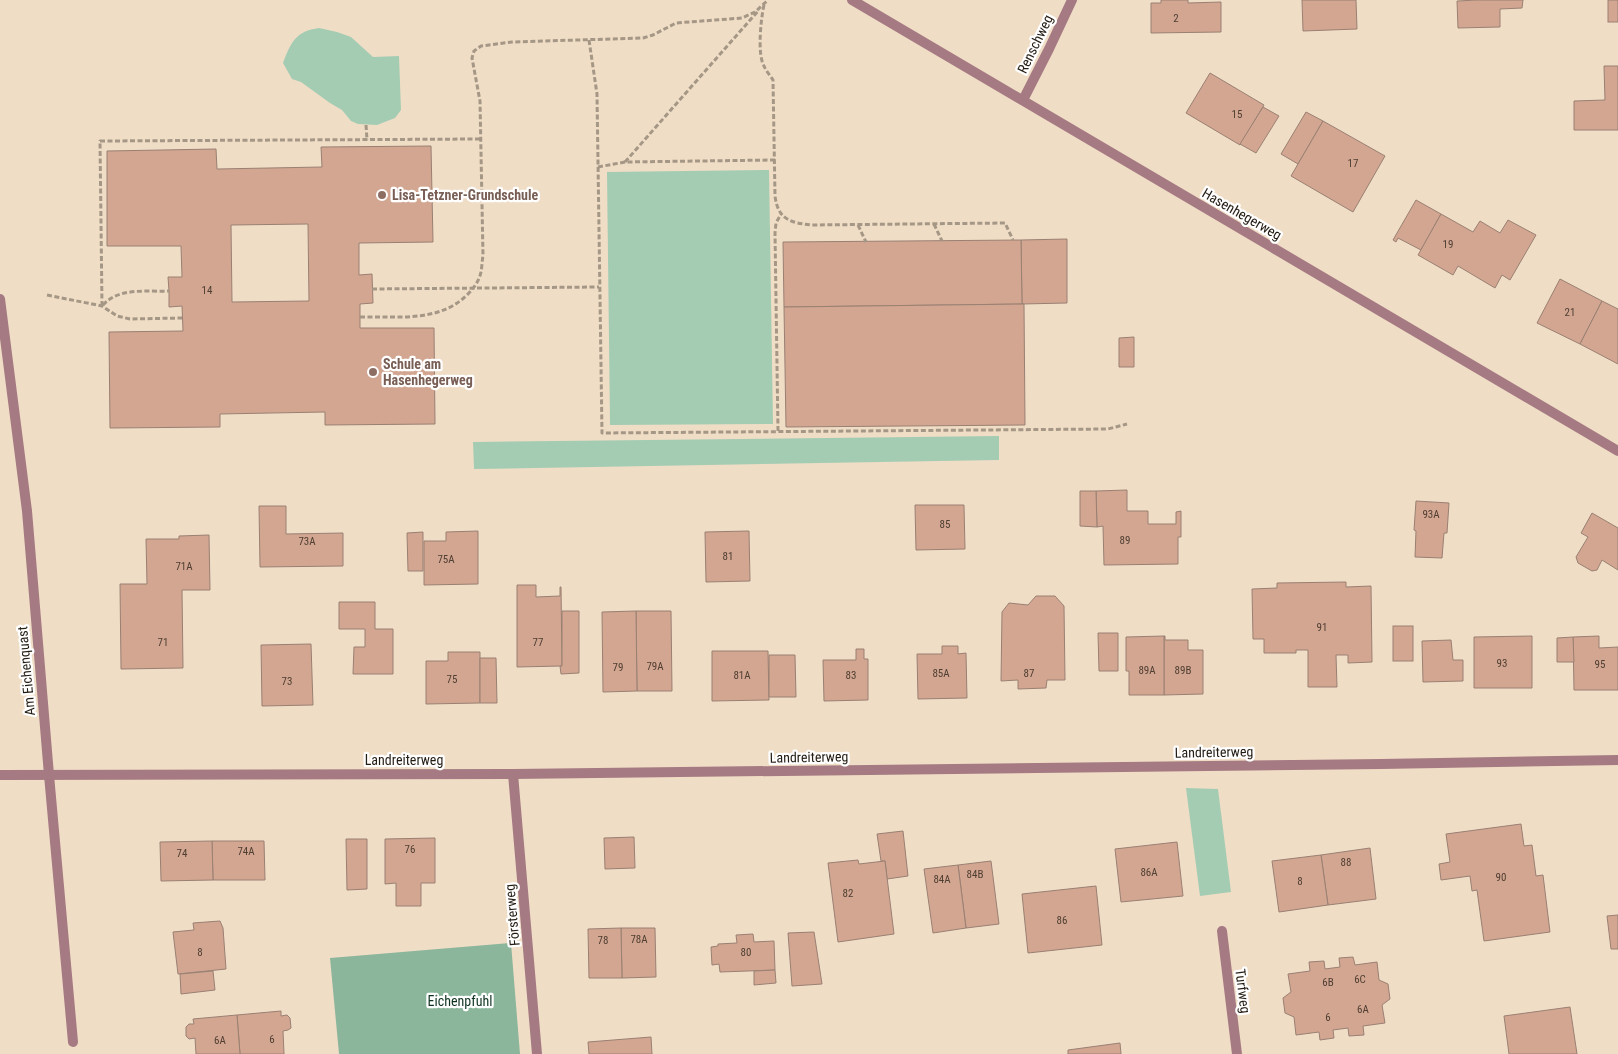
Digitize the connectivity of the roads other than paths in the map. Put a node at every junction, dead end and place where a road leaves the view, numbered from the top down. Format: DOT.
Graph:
graph roads {
  1 [pos="852,0"];
  2 [pos="1072,0"];
  3 [pos="1023,100"];
  4 [pos="0,299"];
  5 [pos="1618,451"];
  6 [pos="1618,760"];
  7 [pos="513,774"];
  8 [pos="0,775"];
  9 [pos="48,775"];
  10 [pos="1222,931"];
  11 [pos="73,1042"];
  12 [pos="538,1054"];
  13 [pos="1237,1054"];
  1 -- 3 [label="street, Hasenhegerweg"];
  2 -- 3 [label="street, Renschweg"];
  3 -- 5 [label="street, Hasenhegerweg"];
  4 -- 9 [label="street, Am Eichenquast"];
  6 -- 7 [label="street, Landreiterweg"];
  7 -- 9 [label="street, Landreiterweg"];
  7 -- 12 [label="street, Försterweg"];
  8 -- 9 [label="street, Landreiterweg"];
  9 -- 11 [label="street, Am Eichenquast"];
  10 -- 13 [label="street, Turfweg"];
}
